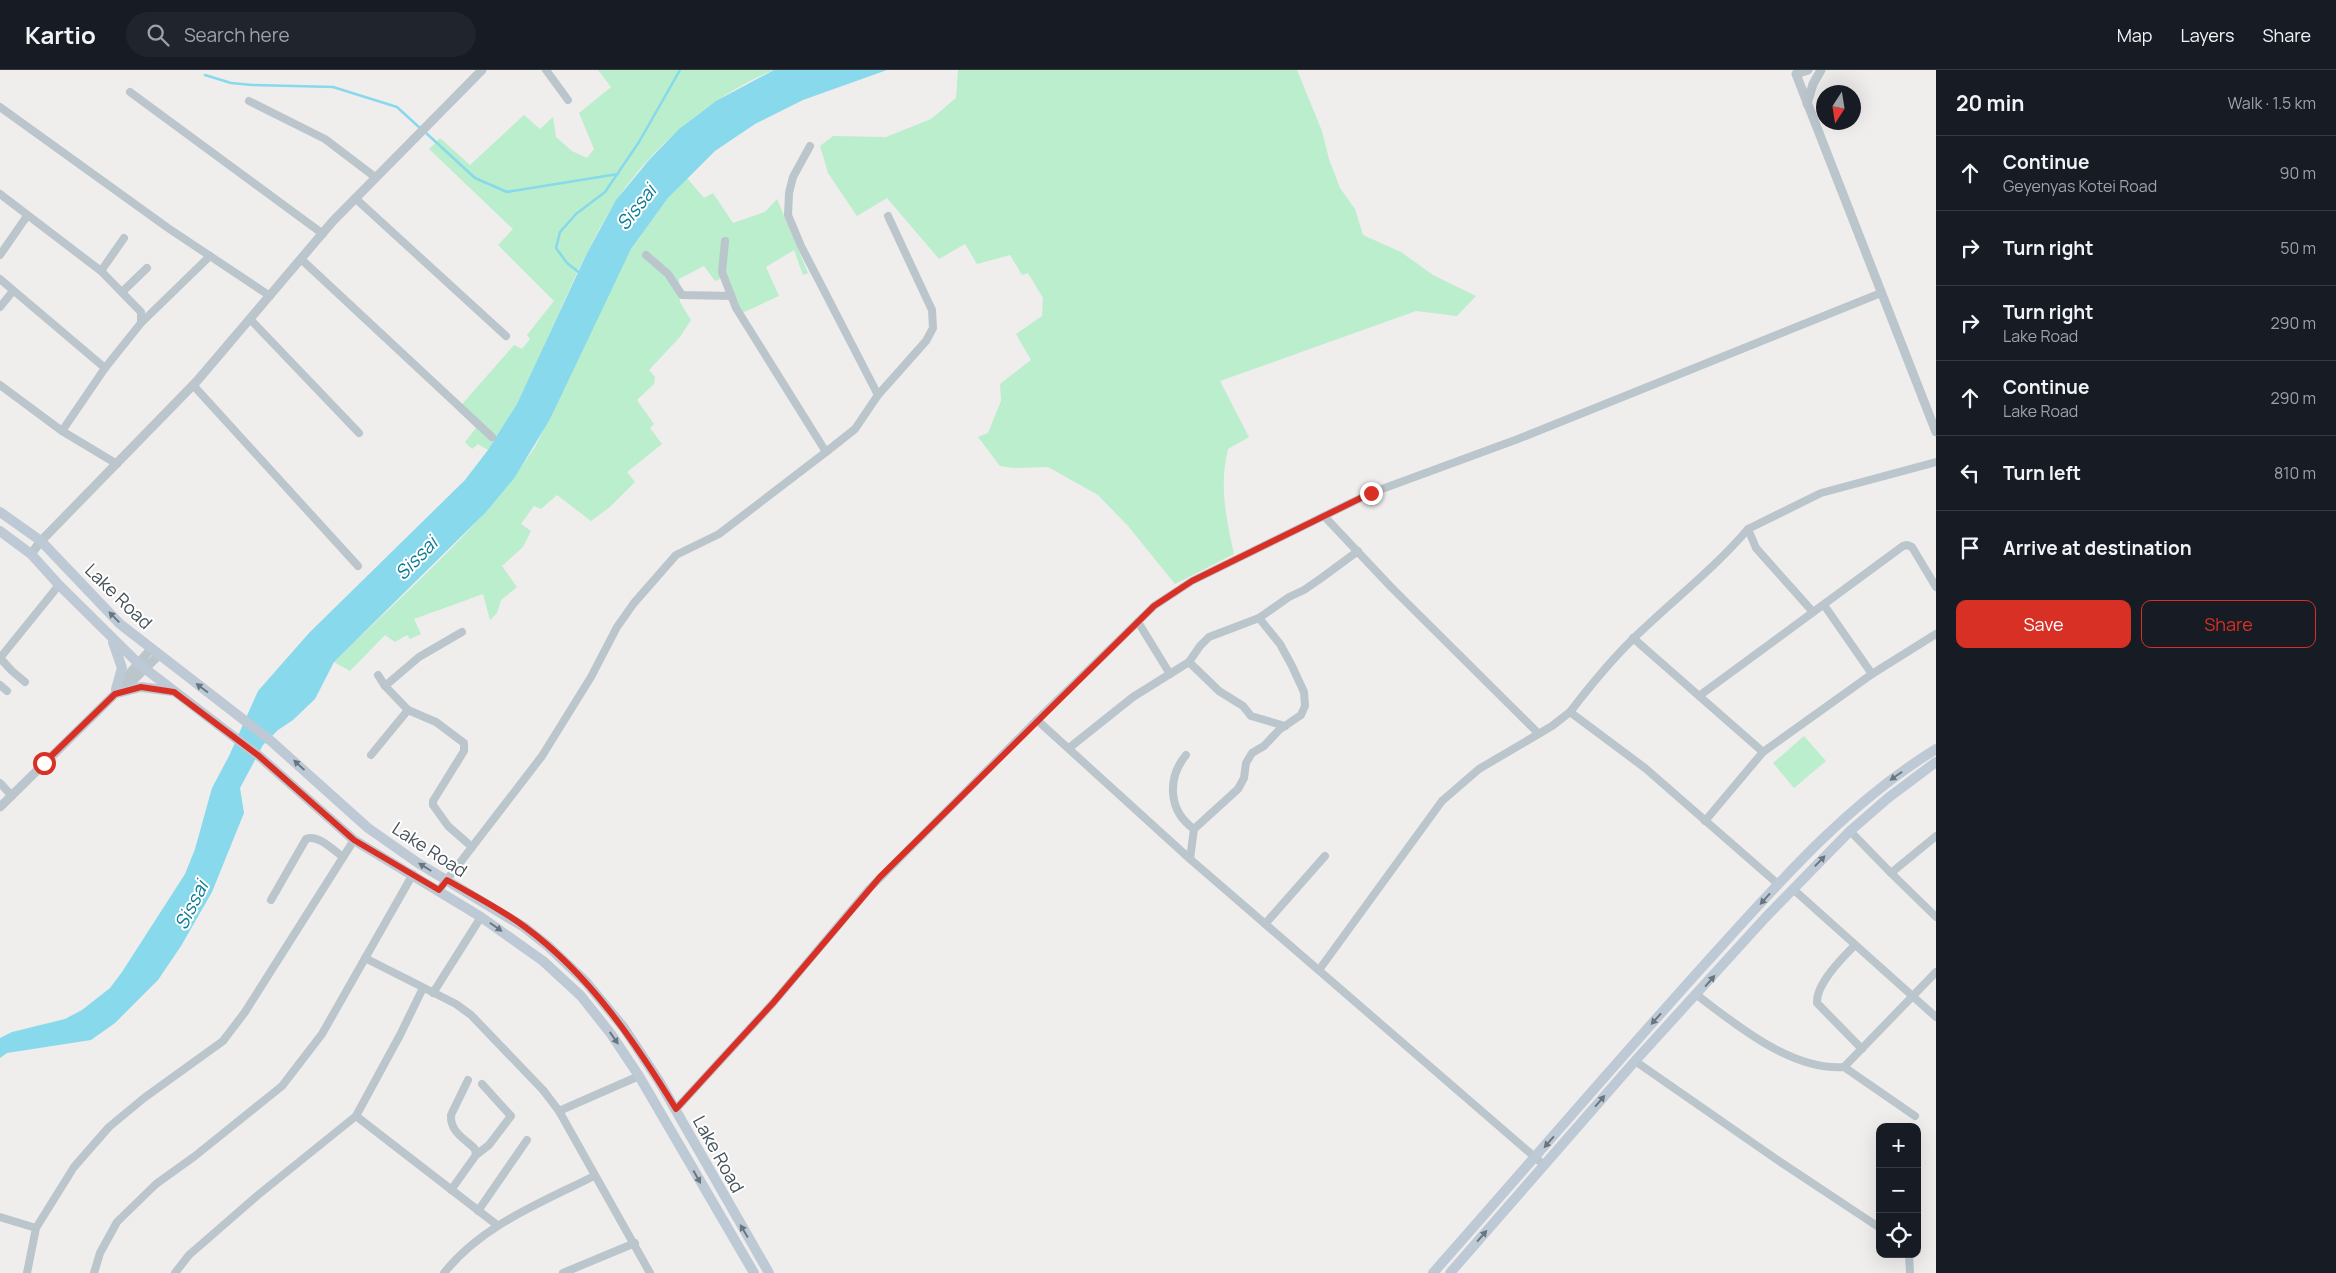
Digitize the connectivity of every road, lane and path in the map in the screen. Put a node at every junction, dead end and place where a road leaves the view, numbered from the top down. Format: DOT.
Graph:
graph roads {
  1 [pos="482,70"];
  2 [pos="546,70"];
  3 [pos="1808,70"];
  4 [pos="1821,70"];
  5 [pos="1796,72"];
  6 [pos="130,92"];
  7 [pos="568,100"];
  8 [pos="249,101"];
  9 [pos="1807,104"];
  10 [pos="0,107"];
  11 [pos="810,146"];
  12 [pos="375,177"];
  13 [pos="0,194"];
  14 [pos="355,198"];
  15 [pos="27,216"];
  16 [pos="888,216"];
  17 [pos="323,234"];
  18 [pos="124,238"];
  19 [pos="725,242"];
  20 [pos="0,254"];
  21 [pos="646,255"];
  22 [pos="210,256"];
  23 [pos="301,259"];
  24 [pos="147,268"];
  25 [pos="101,271"];
  26 [pos="0,279"];
  27 [pos="13,291"];
  28 [pos="122,292"];
  29 [pos="1882,293"];
  30 [pos="270,296"];
  31 [pos="730,296"];
  32 [pos="0,307"];
  33 [pos="250,319"];
  34 [pos="141,323"];
  35 [pos="506,336"];
  36 [pos="106,368"];
  37 [pos="0,385"];
  38 [pos="193,385"];
  39 [pos="878,395"];
  40 [pos="62,431"];
  41 [pos="1936,432"];
  42 [pos="359,433"];
  43 [pos="492,437"];
  44 [pos="826,452"];
  45 [pos="1936,462"];
  46 [pos="117,464"];
  47 [pos="0,512"];
  48 [pos="1324,516"];
  49 [pos="1748,530"];
  50 [pos="0,531"];
  51 [pos="40,541"];
  52 [pos="1358,551"];
  53 [pos="30,554"];
  54 [pos="358,566"];
  55 [pos="59,585"];
  56 [pos="1936,587"];
  57 [pos="1824,605"];
  58 [pos="1813,612"];
  59 [pos="1259,618"];
  60 [pos="1138,622"];
  61 [pos="462,632"];
  62 [pos="1936,634"];
  63 [pos="110,637"];
  64 [pos="1633,638"];
  65 [pos="155,652"];
  66 [pos="0,658"];
  67 [pos="1190,662"];
  68 [pos="142,666"];
  69 [pos="1170,674"];
  70 [pos="1872,674"];
  71 [pos="378,675"];
  72 [pos="25,682"];
  73 [pos="0,685"];
  74 [pos="385,686"];
  75 [pos="7,691"];
  76 [pos="118,692"];
  77 [pos="174,692"];
  78 [pos="1699,696"];
  79 [pos="408,710"];
  80 [pos="1570,712"];
  81 [pos="1037,720"];
  82 [pos="1285,726"];
  83 [pos="1538,733"];
  84 [pos="1069,748"];
  85 [pos="1936,749"];
  86 [pos="1763,752"];
  87 [pos="371,755"];
  88 [pos="1186,755"];
  89 [pos="1936,762"];
  90 [pos="0,784"];
  91 [pos="12,796"];
  92 [pos="0,807"];
  93 [pos="1705,820"];
  94 [pos="1194,829"];
  95 [pos="1850,832"];
  96 [pos="1936,836"];
  97 [pos="354,840"];
  98 [pos="472,847"];
  99 [pos="1325,856"];
  100 [pos="343,857"];
  101 [pos="1190,859"];
  102 [pos="1891,873"];
  103 [pos="413,874"];
  104 [pos="447,880"];
  105 [pos="1778,884"];
  106 [pos="1793,889"];
  107 [pos="439,890"];
  108 [pos="270,900"];
  109 [pos="481,917"];
  110 [pos="1936,917"];
  111 [pos="1265,924"];
  112 [pos="1855,945"];
  113 [pos="365,958"];
  114 [pos="1319,970"];
  115 [pos="1936,972"];
  116 [pos="423,988"];
  117 [pos="433,993"];
  118 [pos="1697,995"];
  119 [pos="1913,996"];
  120 [pos="1936,1017"];
  121 [pos="1862,1049"];
  122 [pos="1635,1061"];
  123 [pos="1844,1067"];
  124 [pos="639,1076"];
  125 [pos="468,1080"];
  126 [pos="482,1084"];
  127 [pos="676,1109"];
  128 [pos="559,1111"];
  129 [pos="356,1116"];
  130 [pos="1915,1116"];
  131 [pos="527,1140"];
  132 [pos="476,1155"];
  133 [pos="1535,1157"];
  134 [pos="1544,1165"];
  135 [pos="594,1176"];
  136 [pos="451,1190"];
  137 [pos="478,1211"];
  138 [pos="0,1217"];
  139 [pos="497,1225"];
  140 [pos="1876,1225"];
  141 [pos="36,1228"];
  142 [pos="635,1243"];
  143 [pos="1909,1258"];
  144 [pos="27,1273"];
  145 [pos="94,1273"];
  146 [pos="175,1273"];
  147 [pos="444,1273"];
  148 [pos="563,1273"];
  149 [pos="650,1273"];
  150 [pos="754,1273"];
  151 [pos="769,1273"];
  152 [pos="1433,1273"];
  153 [pos="1450,1273"];
  154 [pos="1910,1273"];
  1 -- 12 [label="street"];
  2 -- 7 [label="street"];
  3 -- 5 [label="street"];
  4 -- 9 [label="street"];
  5 -- 9 [label="street"];
  6 -- 17 [label="street"];
  8 -- 12 [label="street"];
  9 -- 29 [label="street"];
  10 -- 22 [label="street"];
  11 -- 39 [label="street"];
  12 -- 14 [label="street"];
  13 -- 15 [label="street"];
  14 -- 17 [label="street"];
  14 -- 35 [label="street"];
  15 -- 20 [label="street"];
  15 -- 25 [label="street"];
  16 -- 39 [label="street"];
  17 -- 23 [label="street"];
  18 -- 25 [label="street"];
  19 -- 31 [label="street"];
  21 -- 31 [label="street"];
  22 -- 30 [label="street"];
  22 -- 34 [label="street"];
  23 -- 30 [label="street"];
  23 -- 43 [label="street"];
  24 -- 28 [label="street"];
  25 -- 28 [label="street"];
  26 -- 27 [label="street"];
  27 -- 32 [label="street"];
  27 -- 36 [label="street"];
  28 -- 34 [label="street"];
  29 -- 41 [label="street"];
  29 -- 48 [label="street"];
  30 -- 33 [label="street"];
  31 -- 44 [label="street"];
  33 -- 38 [label="street"];
  33 -- 42 [label="street"];
  34 -- 36 [label="street"];
  36 -- 40 [label="street"];
  37 -- 40 [label="street"];
  38 -- 46 [label="street"];
  38 -- 54 [label="street"];
  39 -- 44 [label="street"];
  40 -- 46 [label="street"];
  44 -- 98 [label="street"];
  45 -- 49 [label="street"];
  46 -- 51 [label="street"];
  47 -- 51 [label="main road, Lake Road"];
  48 -- 52 [label="street"];
  48 -- 60 [label="street"];
  49 -- 58 [label="street"];
  49 -- 64 [label="street"];
  50 -- 53 [label="main road, Lake Road"];
  51 -- 53 [label="street"];
  65 -- 51 [label="main road, Lake Road, one-way"];
  52 -- 59 [label="street"];
  52 -- 83 [label="street"];
  53 -- 55 [label="main road, Lake Road"];
  55 -- 63 [label="main road, Lake Road"];
  55 -- 66 [label="street"];
  56 -- 57 [label="street"];
  57 -- 58 [label="street"];
  57 -- 70 [label="street"];
  58 -- 78 [label="street"];
  59 -- 67 [label="street"];
  59 -- 82 [label="street"];
  60 -- 69 [label="street"];
  60 -- 81 [label="street"];
  61 -- 74 [label="street"];
  62 -- 70 [label="street"];
  63 -- 68 [label="main road, Lake Road"];
  63 -- 76 [label="main road"];
  64 -- 78 [label="street"];
  64 -- 80 [label="street"];
  65 -- 68 [label="street"];
  104 -- 65 [label="main road, Lake Road, one-way"];
  66 -- 72 [label="street"];
  67 -- 69 [label="street"];
  67 -- 82 [label="street"];
  68 -- 76 [label="street"];
  68 -- 77 [label="main road, Lake Road"];
  69 -- 84 [label="street"];
  70 -- 86 [label="street"];
  71 -- 74 [label="street"];
  73 -- 75 [label="street"];
  74 -- 79 [label="street"];
  76 -- 77 [label="main road"];
  76 -- 91 [label="street"];
  77 -- 97 [label="main road, Lake Road"];
  78 -- 86 [label="street"];
  79 -- 87 [label="street"];
  79 -- 98 [label="street"];
  80 -- 83 [label="street"];
  80 -- 93 [label="street"];
  81 -- 84 [label="street"];
  81 -- 127 [label="street"];
  82 -- 94 [label="street"];
  83 -- 114 [label="street"];
  84 -- 101 [label="street"];
  85 -- 105 [label="main road, one-way"];
  86 -- 93 [label="street"];
  88 -- 94 [label="street"];
  89 -- 95 [label="main road"];
  90 -- 91 [label="street"];
  91 -- 92 [label="street"];
  93 -- 105 [label="street"];
  94 -- 101 [label="street"];
  95 -- 102 [label="street"];
  106 -- 95 [label="main road, one-way"];
  96 -- 102 [label="street"];
  97 -- 100 [label="street"];
  97 -- 103 [label="main road, Lake Road"];
  98 -- 104 [label="street"];
  99 -- 111 [label="street"];
  100 -- 108 [label="street"];
  100 -- 141 [label="street"];
  101 -- 111 [label="street"];
  102 -- 110 [label="street"];
  103 -- 107 [label="main road, Lake Road"];
  103 -- 113 [label="street"];
  104 -- 107 [label="street"];
  104 -- 127 [label="main road, Lake Road"];
  105 -- 133 [label="main road, one-way"];
  106 -- 112 [label="street"];
  118 -- 106 [label="main road, one-way"];
  107 -- 109 [label="main road, Lake Road"];
  109 -- 117 [label="street"];
  109 -- 124 [label="main road, Lake Road, one-way"];
  111 -- 114 [label="street"];
  112 -- 119 [label="street"];
  112 -- 121 [label="street"];
  113 -- 116 [label="street"];
  113 -- 145 [label="street"];
  114 -- 133 [label="street"];
  115 -- 119 [label="street"];
  116 -- 117 [label="street"];
  116 -- 129 [label="street"];
  117 -- 128 [label="street"];
  118 -- 122 [label="main road"];
  118 -- 123 [label="street"];
  119 -- 120 [label="street"];
  119 -- 121 [label="street"];
  121 -- 123 [label="street"];
  134 -- 122 [label="main road, one-way"];
  122 -- 140 [label="street"];
  123 -- 130 [label="street"];
  124 -- 128 [label="street"];
  124 -- 150 [label="main road, Lake Road, one-way"];
  125 -- 132 [label="street"];
  126 -- 132 [label="street"];
  151 -- 127 [label="main road, Lake Road, one-way"];
  128 -- 135 [label="street"];
  129 -- 136 [label="street"];
  129 -- 146 [label="street"];
  131 -- 137 [label="street"];
  132 -- 136 [label="street"];
  133 -- 134 [label="street"];
  133 -- 152 [label="main road"];
  153 -- 134 [label="main road, one-way"];
  135 -- 139 [label="street"];
  135 -- 142 [label="street"];
  136 -- 137 [label="street"];
  137 -- 139 [label="street"];
  138 -- 141 [label="street"];
  139 -- 147 [label="street"];
  141 -- 144 [label="street"];
  142 -- 148 [label="street"];
  142 -- 149 [label="street"];
  143 -- 154 [label="street"];
}
